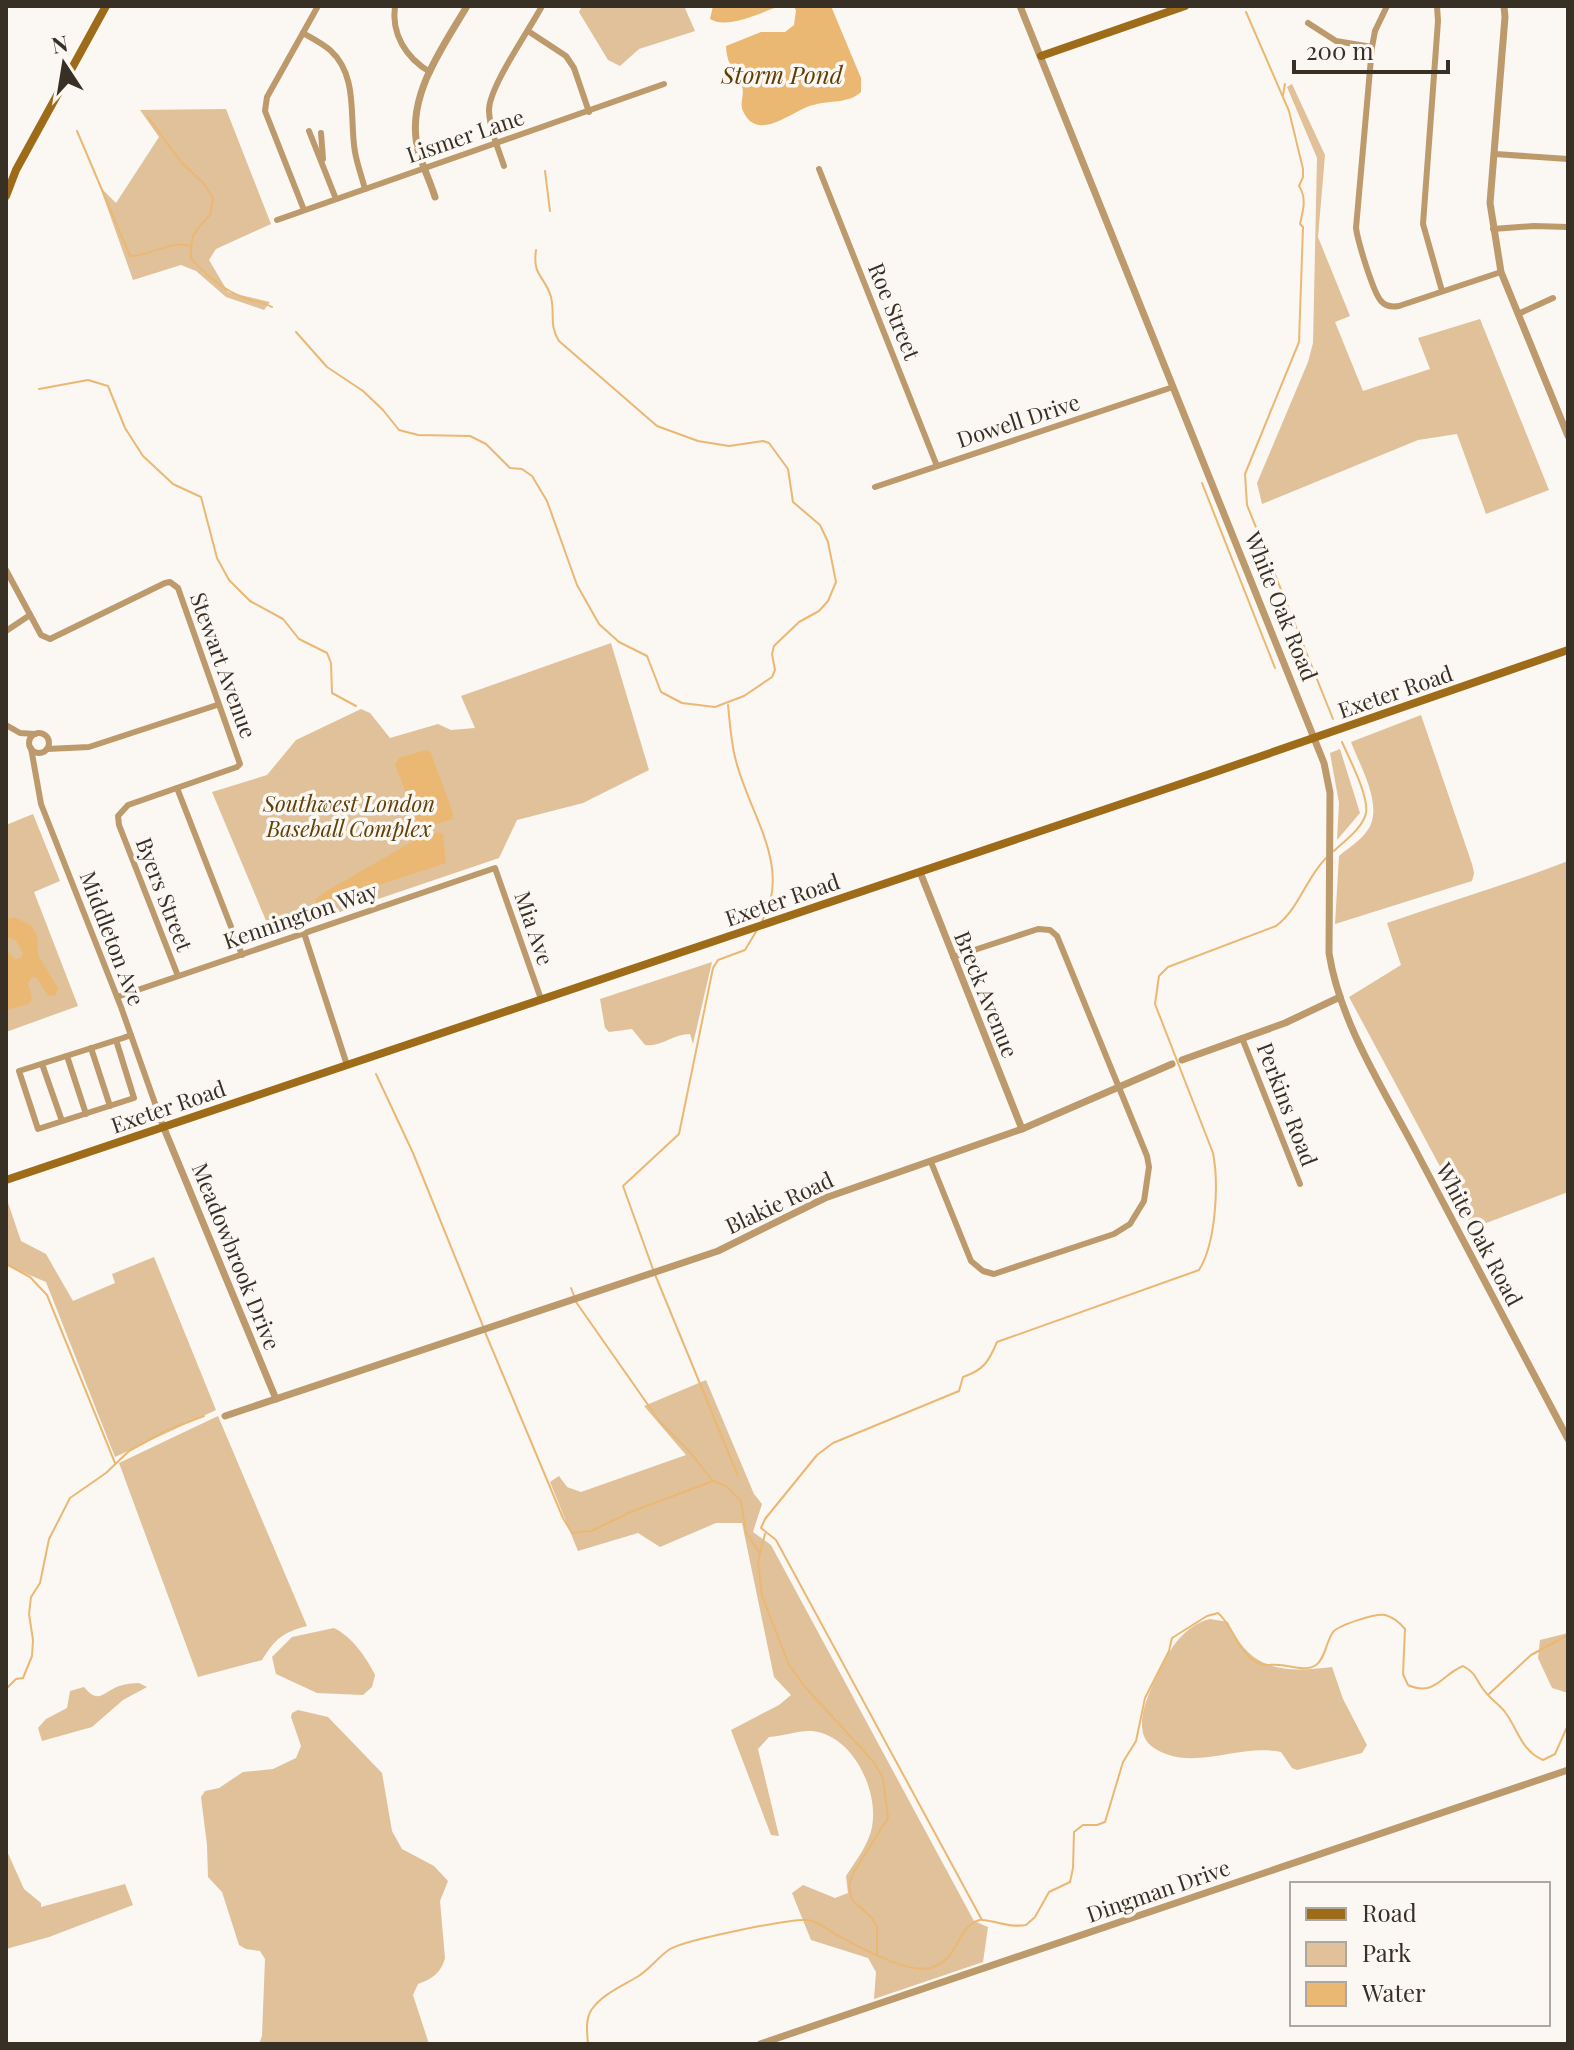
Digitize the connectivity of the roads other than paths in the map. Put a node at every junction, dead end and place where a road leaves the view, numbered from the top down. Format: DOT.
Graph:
graph roads {
  1 [pos="106,6"];
  2 [pos="318,6"];
  3 [pos="395,6"];
  4 [pos="467,6"];
  5 [pos="542,6"];
  6 [pos="1020,6"];
  7 [pos="1185,6"];
  8 [pos="1387,6"];
  9 [pos="1437,6"];
  10 [pos="1504,6"];
  11 [pos="1308,23"];
  12 [pos="528,31"];
  13 [pos="303,33"];
  14 [pos="1372,47"];
  15 [pos="1041,56"];
  16 [pos="430,72"];
  17 [pos="664,84"];
  18 [pos="589,112"];
  19 [pos="309,131"];
  20 [pos="321,133"];
  21 [pos="497,144"];
  22 [pos="1495,154"];
  23 [pos="1568,159"];
  24 [pos="323,166"];
  25 [pos="504,166"];
  26 [pos="425,168"];
  27 [pos="819,169"];
  28 [pos="16,170"];
  29 [pos="6,181"];
  30 [pos="365,189"];
  31 [pos="6,196"];
  32 [pos="435,197"];
  33 [pos="336,199"];
  34 [pos="304,210"];
  35 [pos="277,220"];
  36 [pos="1568,227"];
  37 [pos="1493,229"];
  38 [pos="1501,272"];
  39 [pos="1442,291"];
  40 [pos="1553,298"];
  41 [pos="1518,314"];
  42 [pos="1173,387"];
  43 [pos="1568,436"];
  44 [pos="937,466"];
  45 [pos="875,487"];
  46 [pos="6,570"];
  47 [pos="30,615"];
  48 [pos="6,631"];
  49 [pos="1568,650"];
  50 [pos="217,705"];
  51 [pos="6,725"];
  52 [pos="20,733"];
  53 [pos="35,734"];
  54 [pos="1314,737"];
  55 [pos="48,740"];
  56 [pos="30,747"];
  57 [pos="61,747"];
  58 [pos="44,751"];
  59 [pos="34,761"];
  60 [pos="240,764"];
  61 [pos="177,788"];
  62 [pos="495,868"];
  63 [pos="920,872"];
  64 [pos="304,933"];
  65 [pos="242,955"];
  66 [pos="953,957"];
  67 [pos="178,976"];
  68 [pos="117,997"];
  69 [pos="1340,997"];
  70 [pos="541,999"];
  71 [pos="131,1035"];
  72 [pos="1242,1038"];
  73 [pos="116,1040"];
  74 [pos="91,1048"];
  75 [pos="67,1056"];
  76 [pos="1182,1060"];
  77 [pos="42,1064"];
  78 [pos="1172,1064"];
  79 [pos="347,1065"];
  80 [pos="1119,1088"];
  81 [pos="110,1106"];
  82 [pos="86,1114"];
  83 [pos="62,1121"];
  84 [pos="163,1126"];
  85 [pos="1022,1129"];
  86 [pos="931,1162"];
  87 [pos="6,1180"];
  88 [pos="1300,1184"];
  89 [pos="276,1399"];
  90 [pos="225,1416"];
  91 [pos="1568,1439"];
  92 [pos="1568,1770"];
  93 [pos="760,2044"];
  1 -- 28 [label="main road"];
  2 -- 13 [label="street"];
  3 -- 16 [label="street"];
  4 -- 16 [label="street"];
  5 -- 12 [label="street"];
  6 -- 15 [label="street, White Oak Road"];
  7 -- 15 [label="main road"];
  8 -- 14 [label="street"];
  9 -- 39 [label="street"];
  10 -- 22 [label="street"];
  11 -- 14 [label="street"];
  12 -- 18 [label="street"];
  12 -- 21 [label="street"];
  13 -- 30 [label="street"];
  13 -- 34 [label="street"];
  14 -- 39 [label="street"];
  15 -- 42 [label="street, White Oak Road"];
  16 -- 26 [label="street"];
  17 -- 18 [label="street, Lismer Lane"];
  18 -- 21 [label="street, Lismer Lane"];
  19 -- 24 [label="street"];
  20 -- 24 [label="street"];
  21 -- 25 [label="street"];
  21 -- 26 [label="street, Lismer Lane"];
  22 -- 23 [label="street"];
  22 -- 37 [label="street"];
  24 -- 33 [label="street"];
  26 -- 30 [label="street, Lismer Lane"];
  26 -- 32 [label="street"];
  27 -- 44 [label="street, Roe Street"];
  28 -- 29 [label="main road"];
  28 -- 31 [label="main road"];
  30 -- 33 [label="street, Lismer Lane"];
  33 -- 34 [label="street, Lismer Lane"];
  34 -- 35 [label="street, Lismer Lane"];
  36 -- 37 [label="street"];
  37 -- 38 [label="street"];
  38 -- 39 [label="street"];
  38 -- 41 [label="street"];
  40 -- 41 [label="street"];
  41 -- 43 [label="street"];
  42 -- 44 [label="street, Dowell Drive"];
  42 -- 54 [label="street, White Oak Road"];
  44 -- 45 [label="street, Dowell Drive"];
  46 -- 47 [label="street"];
  47 -- 48 [label="street"];
  47 -- 50 [label="street, Stewart Avenue"];
  49 -- 54 [label="main road, Exeter Road"];
  50 -- 57 [label="street"];
  50 -- 60 [label="street, Stewart Avenue"];
  51 -- 52 [label="street"];
  52 -- 53 [label="street"];
  52 -- 56 [label="street"];
  53 -- 55 [label="street"];
  53 -- 56 [label="street"];
  54 -- 63 [label="main road, Exeter Road"];
  54 -- 69 [label="street, White Oak Road"];
  55 -- 57 [label="street"];
  55 -- 58 [label="street"];
  56 -- 58 [label="street"];
  56 -- 59 [label="street, Middleton Ave"];
  57 -- 58 [label="street"];
  58 -- 59 [label="street"];
  59 -- 68 [label="street, Middleton Ave"];
  60 -- 61 [label="street, Byers Street"];
  61 -- 65 [label="street"];
  61 -- 67 [label="street, Byers Street"];
  62 -- 64 [label="street, Kennington Way"];
  62 -- 70 [label="street, Mia Ave"];
  63 -- 66 [label="street, Breck Avenue"];
  63 -- 70 [label="main road, Exeter Road"];
  64 -- 65 [label="street, Kennington Way"];
  64 -- 79 [label="street"];
  65 -- 67 [label="street, Kennington Way"];
  66 -- 80 [label="street"];
  66 -- 85 [label="street, Breck Avenue"];
  67 -- 68 [label="street, Kennington Way"];
  68 -- 71 [label="street, Middleton Ave"];
  69 -- 72 [label="street, Blakie Road"];
  69 -- 91 [label="street, White Oak Road"];
  70 -- 79 [label="main road, Exeter Road"];
  71 -- 73 [label="street"];
  71 -- 84 [label="street, Middleton Ave"];
  72 -- 76 [label="street, Blakie Road"];
  72 -- 88 [label="street, Perkins Road"];
  73 -- 74 [label="street"];
  73 -- 81 [label="street"];
  74 -- 75 [label="street"];
  74 -- 81 [label="street"];
  75 -- 77 [label="street"];
  75 -- 82 [label="street"];
  76 -- 78 [label="street, Blakie Road"];
  77 -- 83 [label="street"];
  77 -- 83 [label="street"];
  78 -- 80 [label="street, Blakie Road"];
  79 -- 84 [label="main road, Exeter Road"];
  80 -- 85 [label="street, Blakie Road"];
  80 -- 86 [label="street"];
  81 -- 82 [label="street"];
  82 -- 83 [label="street"];
  84 -- 87 [label="main road, Exeter Road"];
  84 -- 89 [label="street, Meadowbrook Drive"];
  85 -- 86 [label="street, Blakie Road"];
  86 -- 89 [label="street, Blakie Road"];
  89 -- 90 [label="street, Blakie Road"];
  92 -- 93 [label="street, Dingman Drive"];
}
